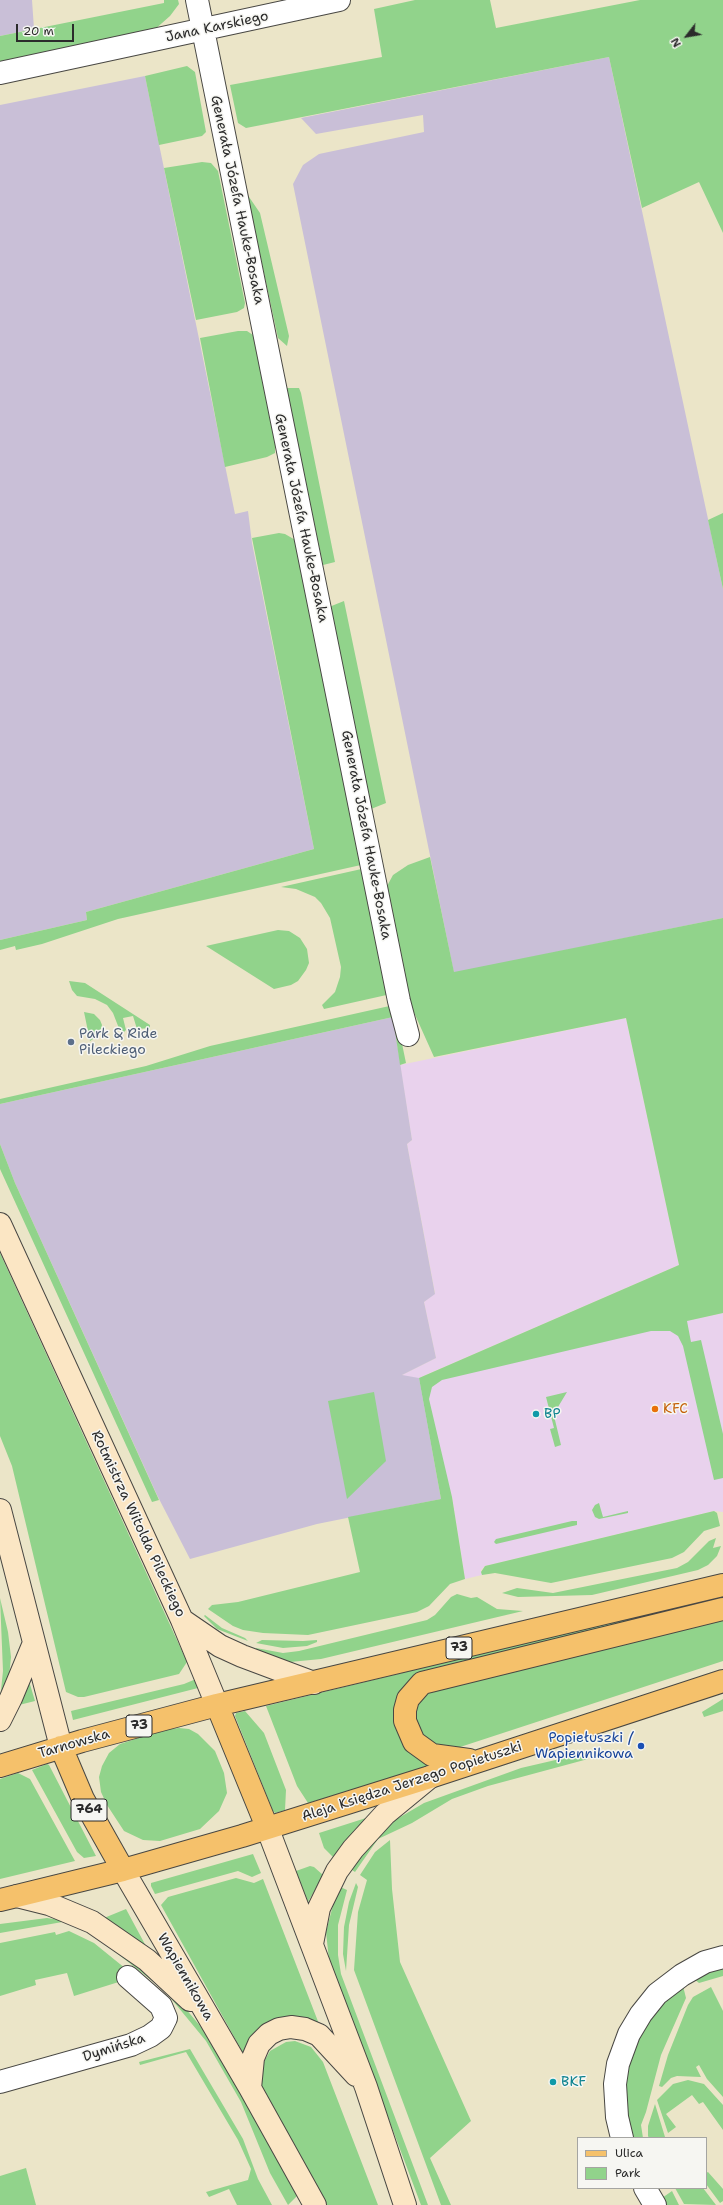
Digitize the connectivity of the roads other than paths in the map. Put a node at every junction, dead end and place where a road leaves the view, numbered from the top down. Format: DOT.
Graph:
graph roads {
  1 [pos="197,0"];
  2 [pos="339,0"];
  3 [pos="202,30"];
  4 [pos="0,72"];
  5 [pos="408,1035"];
  6 [pos="0,1224"];
  7 [pos="0,1510"];
  8 [pos="723,1585"];
  9 [pos="723,1609"];
  10 [pos="182,1620"];
  11 [pos="34,1643"];
  12 [pos="723,1681"];
  13 [pos="314,1683"];
  14 [pos="217,1705"];
  15 [pos="0,1720"];
  16 [pos="61,1747"];
  17 [pos="479,1761"];
  18 [pos="0,1766"];
  19 [pos="430,1777"];
  20 [pos="267,1828"];
  21 [pos="123,1870"];
  22 [pos="8,1898"];
  23 [pos="312,1944"];
  24 [pos="723,1957"];
  25 [pos="128,1977"];
  26 [pos="212,2024"];
  27 [pos="0,2082"];
  28 [pos="366,2087"];
  29 [pos="250,2088"];
  30 [pos="622,2137"];
  31 [pos="646,2189"];
  32 [pos="315,2205"];
  33 [pos="405,2205"];
  34 [pos="655,2205"];
  1 -- 3 [label="street, Generała Józefa Hauke-Bosaka"];
  2 -- 3 [label="street, Jana Karskiego"];
  3 -- 4 [label="street, Jana Karskiego"];
  3 -- 5 [label="street, Generała Józefa Hauke-Bosaka"];
  6 -- 10 [label="main road, Rotmistrza Witolda Pileckiego"];
  7 -- 11 [label="main road, 764"];
  8 -- 13 [label="main road, 73"];
  9 -- 17 [label="main road"];
  10 -- 13 [label="main road"];
  10 -- 14 [label="main road, Rotmistrza Witolda Pileckiego"];
  11 -- 15 [label="main road"];
  11 -- 16 [label="main road, 764"];
  12 -- 17 [label="main road, Aleja Księdza Jerzego Popiełuszki"];
  13 -- 14 [label="main road, 73"];
  14 -- 16 [label="main road, Tarnowska / 73"];
  14 -- 20 [label="main road, Rotmistrza Witolda Pileckiego"];
  16 -- 18 [label="main road, Tarnowska / 73"];
  16 -- 21 [label="main road, Wapiennikowa / 764"];
  17 -- 19 [label="main road, Aleja Księdza Jerzego Popiełuszki"];
  19 -- 20 [label="main road, Aleja Księdza Jerzego Popiełuszki"];
  19 -- 23 [label="main road"];
  20 -- 21 [label="main road, Aleja Księdza Jerzego Popiełuszki"];
  20 -- 23 [label="main road"];
  21 -- 22 [label="main road"];
  21 -- 26 [label="main road, Wapiennikowa"];
  22 -- 26 [label="main road"];
  23 -- 28 [label="main road"];
  24 -- 30 [label="street"];
  25 -- 27 [label="street, Dymińska"];
  26 -- 29 [label="main road, Wapiennikowa"];
  28 -- 29 [label="main road"];
  28 -- 33 [label="main road"];
  29 -- 32 [label="main road, Wapiennikowa"];
  31 -- 34 [label="street"];
}
